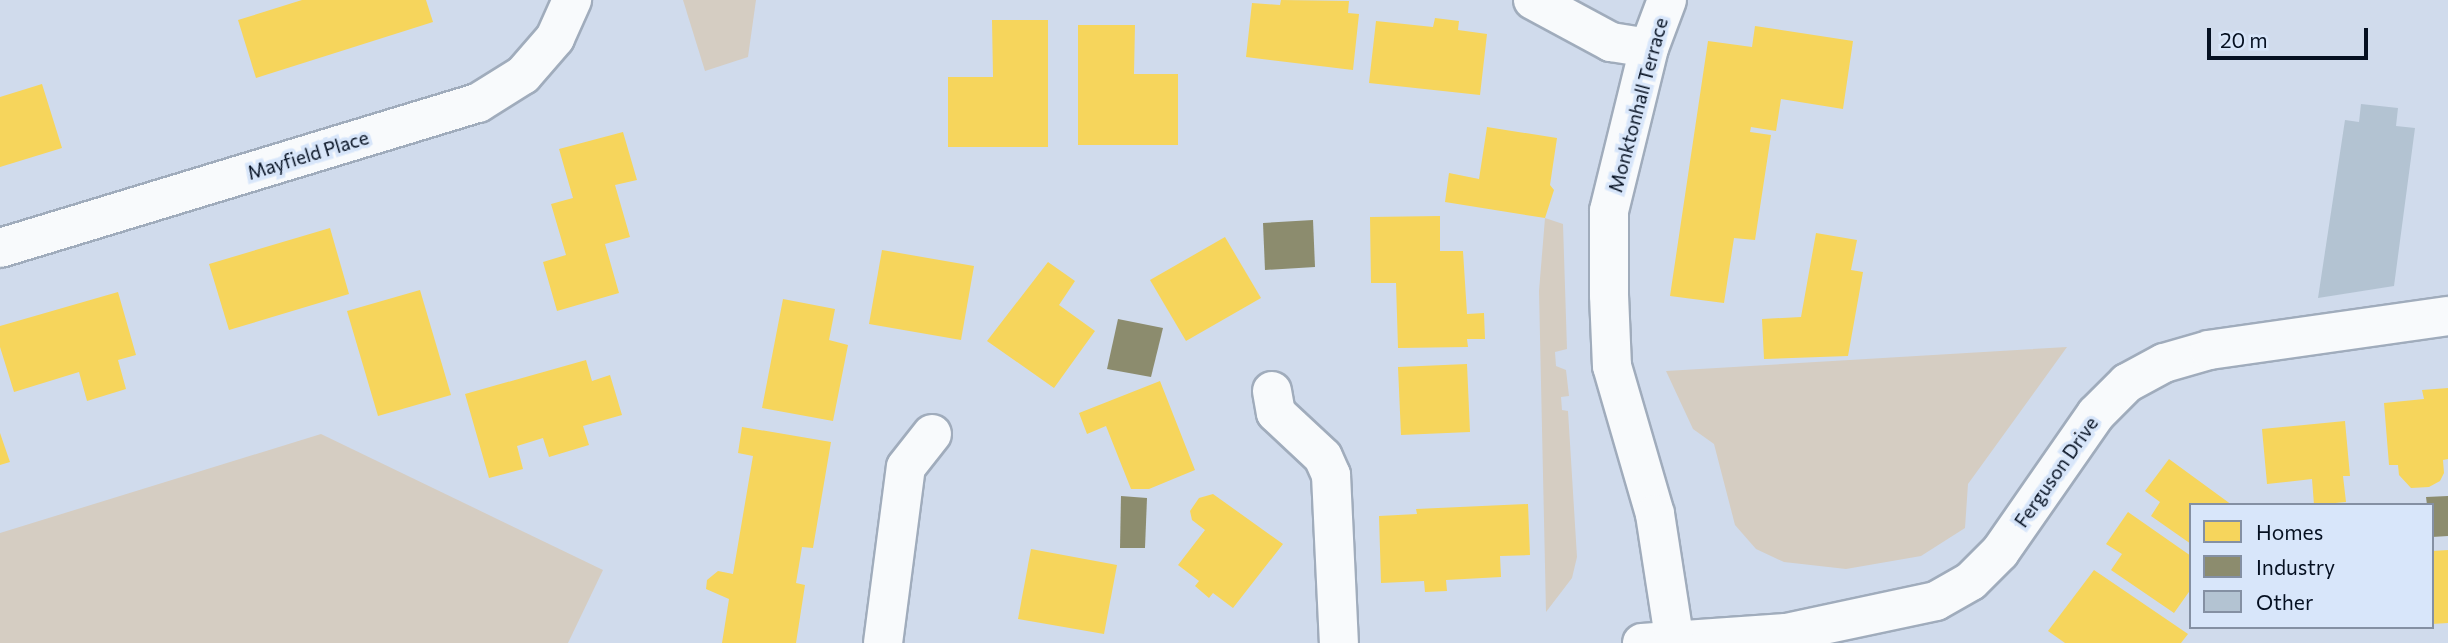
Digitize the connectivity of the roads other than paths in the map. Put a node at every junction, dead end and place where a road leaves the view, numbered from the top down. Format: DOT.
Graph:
graph roads {
  1 [pos="572,0"];
  2 [pos="1533,0"];
  3 [pos="1667,0"];
  4 [pos="1649,48"];
  5 [pos="0,248"];
  6 [pos="2448,316"];
  7 [pos="1272,391"];
  8 [pos="932,434"];
  9 [pos="1664,641"];
  10 [pos="883,643"];
  11 [pos="1339,643"];
  1 -- 5 [label="street, Mayfield Place"];
  2 -- 4 [label="street"];
  3 -- 4 [label="street, Monktonhall Terrace"];
  4 -- 9 [label="street, Monktonhall Terrace"];
  6 -- 9 [label="street, Ferguson Drive"];
  7 -- 11 [label="street"];
  8 -- 10 [label="street"];
}
